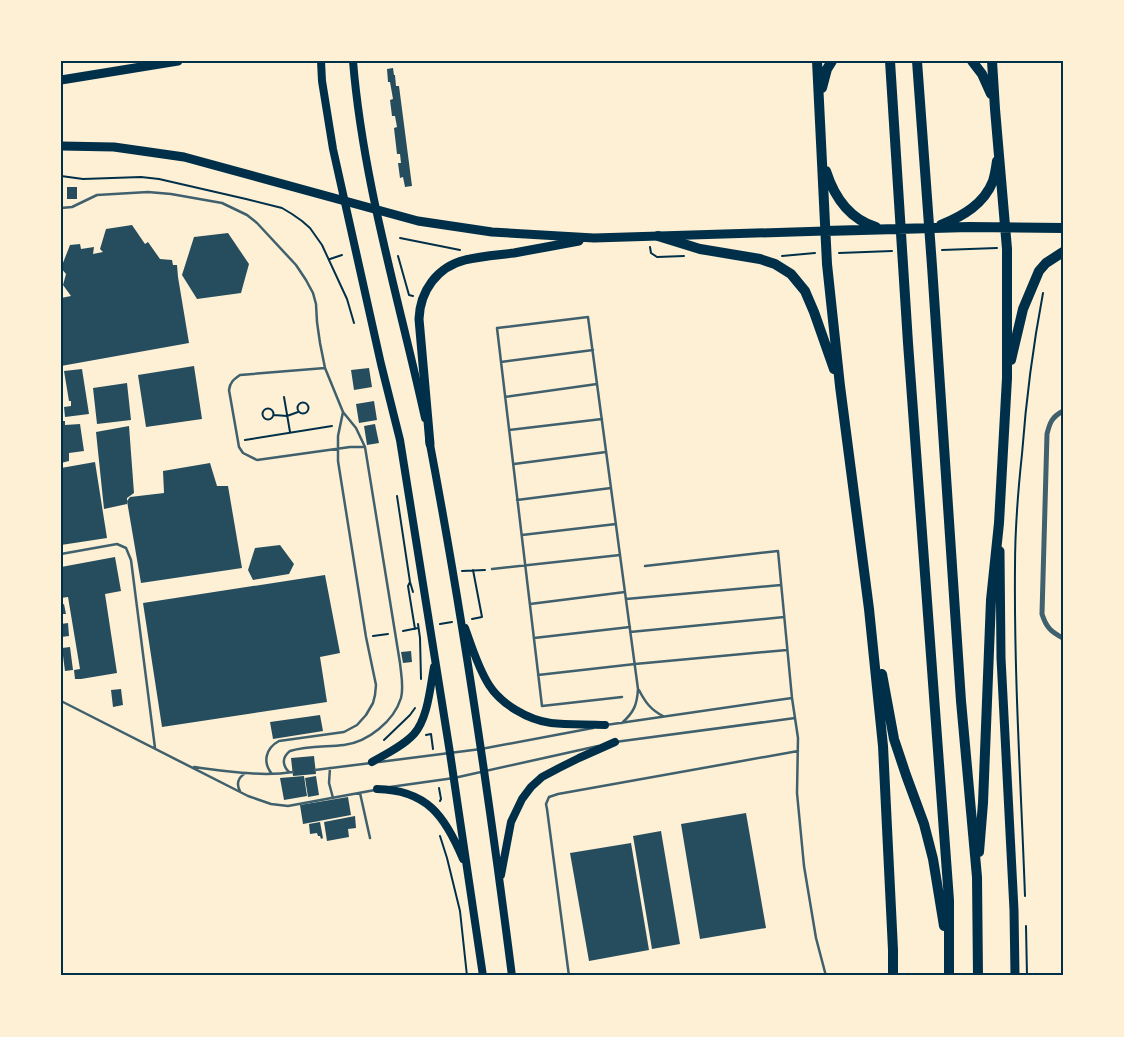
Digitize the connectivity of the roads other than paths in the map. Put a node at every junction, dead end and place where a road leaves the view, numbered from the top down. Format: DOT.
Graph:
graph roads {
  1 [pos="178,61"];
  2 [pos="321,61"];
  3 [pos="353,61"];
  4 [pos="817,61"];
  5 [pos="832,61"];
  6 [pos="890,61"];
  7 [pos="917,61"];
  8 [pos="972,61"];
  9 [pos="992,61"];
  10 [pos="61,80"];
  11 [pos="995,109"];
  12 [pos="820,114"];
  13 [pos="61,146"];
  14 [pos="999,151"];
  15 [pos="822,153"];
  16 [pos="343,200"];
  17 [pos="61,208"];
  18 [pos="376,209"];
  19 [pos="1006,227"];
  20 [pos="933,228"];
  21 [pos="1063,228"];
  22 [pos="884,229"];
  23 [pos="825,231"];
  24 [pos="658,236"];
  25 [pos="594,238"];
  26 [pos="1063,252"];
  27 [pos="593,350"];
  28 [pos="501,362"];
  29 [pos="326,368"];
  30 [pos="1007,378"];
  31 [pos="597,384"];
  32 [pos="840,386"];
  33 [pos="505,397"];
  34 [pos="1063,411"];
  35 [pos="343,412"];
  36 [pos="602,419"];
  37 [pos="509,430"];
  38 [pos="430,444"];
  39 [pos="365,447"];
  40 [pos="337,449"];
  41 [pos="606,452"];
  42 [pos="513,464"];
  43 [pos="611,488"];
  44 [pos="517,500"];
  45 [pos="1000,523"];
  46 [pos="616,524"];
  47 [pos="522,535"];
  48 [pos="61,554"];
  49 [pos="620,556"];
  50 [pos="525,566"];
  51 [pos="645,566"];
  52 [pos="492,569"];
  53 [pos="781,585"];
  54 [pos="625,592"];
  55 [pos="626,599"];
  56 [pos="530,604"];
  57 [pos="869,609"];
  58 [pos="459,614"];
  59 [pos="784,617"];
  60 [pos="630,627"];
  61 [pos="630,632"];
  62 [pos="534,638"];
  63 [pos="1063,638"];
  64 [pos="787,650"];
  65 [pos="435,660"];
  66 [pos="635,664"];
  67 [pos="538,675"];
  68 [pos="638,688"];
  69 [pos="622,697"];
  70 [pos="792,698"];
  71 [pos="61,700"];
  72 [pos="664,717"];
  73 [pos="795,718"];
  74 [pos="622,723"];
  75 [pos="605,725"];
  76 [pos="615,742"];
  77 [pos="155,748"];
  78 [pos="481,749"];
  79 [pos="798,750"];
  80 [pos="450,753"];
  81 [pos="372,762"];
  82 [pos="193,767"];
  83 [pos="330,768"];
  84 [pos="315,770"];
  85 [pos="484,771"];
  86 [pos="247,773"];
  87 [pos="272,774"];
  88 [pos="454,778"];
  89 [pos="377,789"];
  90 [pos="241,793"];
  91 [pos="360,793"];
  92 [pos="333,798"];
  93 [pos="370,838"];
  94 [pos="468,872"];
  95 [pos="977,878"];
  96 [pos="500,882"];
  97 [pos="949,953"];
  98 [pos="483,976"];
  99 [pos="512,976"];
  100 [pos="569,976"];
  101 [pos="826,976"];
  102 [pos="893,976"];
  103 [pos="949,976"];
  104 [pos="978,976"];
  105 [pos="1015,976"];
  1 -- 10 [label="main road"];
  2 -- 16 [label="main road"];
  3 -- 18 [label="main road"];
  4 -- 12 [label="highway"];
  5 -- 12 [label="highway"];
  6 -- 97 [label="highway"];
  7 -- 95 [label="highway"];
  8 -- 11 [label="highway"];
  9 -- 11 [label="highway"];
  11 -- 14 [label="highway"];
  12 -- 15 [label="highway"];
  13 -- 16 [label="main road"];
  14 -- 19 [label="highway"];
  14 -- 20 [label="highway"];
  15 -- 22 [label="highway"];
  15 -- 23 [label="highway"];
  16 -- 18 [label="main road"];
  16 -- 65 [label="main road"];
  17 -- 29 [label="lane"];
  18 -- 25 [label="main road"];
  18 -- 38 [label="main road"];
  19 -- 20 [label="highway"];
  19 -- 21 [label="highway"];
  19 -- 30 [label="highway"];
  20 -- 22 [label="highway"];
  22 -- 23 [label="highway"];
  23 -- 24 [label="main road"];
  23 -- 32 [label="highway"];
  24 -- 25 [label="main road"];
  24 -- 32 [label="highway"];
  25 -- 38 [label="main road"];
  26 -- 30 [label="highway"];
  27 -- 28 [label="lane"];
  27 -- 28 [label="lane"];
  27 -- 31 [label="lane"];
  28 -- 33 [label="lane"];
  29 -- 35 [label="lane"];
  29 -- 40 [label="lane"];
  30 -- 45 [label="highway"];
  31 -- 33 [label="lane"];
  31 -- 36 [label="lane"];
  32 -- 57 [label="highway"];
  33 -- 37 [label="lane"];
  34 -- 63 [label="street"];
  35 -- 39 [label="lane"];
  35 -- 40 [label="lane"];
  36 -- 37 [label="lane"];
  36 -- 41 [label="lane"];
  37 -- 42 [label="lane"];
  38 -- 58 [label="main road"];
  39 -- 40 [label="lane"];
  39 -- 87 [label="lane"];
  40 -- 87 [label="lane"];
  41 -- 42 [label="lane"];
  41 -- 43 [label="lane"];
  42 -- 44 [label="lane"];
  43 -- 44 [label="lane"];
  43 -- 46 [label="lane"];
  44 -- 47 [label="lane"];
  45 -- 95 [label="highway"];
  45 -- 105 [label="main road"];
  46 -- 47 [label="lane"];
  46 -- 49 [label="lane"];
  47 -- 50 [label="lane"];
  48 -- 77 [label="lane"];
  49 -- 50 [label="lane"];
  49 -- 54 [label="lane"];
  50 -- 52 [label="lane"];
  50 -- 56 [label="lane"];
  51 -- 53 [label="lane"];
  53 -- 55 [label="lane"];
  53 -- 59 [label="lane"];
  54 -- 55 [label="lane"];
  54 -- 56 [label="lane"];
  55 -- 60 [label="lane"];
  56 -- 62 [label="lane"];
  57 -- 97 [label="highway"];
  57 -- 102 [label="highway"];
  58 -- 75 [label="main road"];
  58 -- 78 [label="main road"];
  59 -- 61 [label="lane"];
  59 -- 64 [label="lane"];
  60 -- 61 [label="lane"];
  60 -- 62 [label="lane"];
  61 -- 66 [label="lane"];
  62 -- 67 [label="lane"];
  64 -- 66 [label="lane"];
  64 -- 70 [label="lane"];
  65 -- 80 [label="main road"];
  65 -- 81 [label="main road"];
  66 -- 67 [label="lane"];
  66 -- 68 [label="lane"];
  67 -- 69 [label="lane"];
  68 -- 72 [label="lane"];
  68 -- 74 [label="lane"];
  70 -- 72 [label="lane"];
  70 -- 73 [label="lane"];
  71 -- 77 [label="lane"];
  72 -- 74 [label="lane"];
  73 -- 76 [label="lane"];
  73 -- 79 [label="lane"];
  74 -- 75 [label="lane"];
  75 -- 78 [label="lane"];
  76 -- 85 [label="lane"];
  76 -- 96 [label="main road"];
  77 -- 82 [label="lane"];
  78 -- 80 [label="lane"];
  78 -- 85 [label="main road"];
  79 -- 100 [label="lane"];
  79 -- 101 [label="lane"];
  80 -- 81 [label="lane"];
  80 -- 88 [label="main road"];
  81 -- 83 [label="lane"];
  82 -- 86 [label="lane"];
  82 -- 90 [label="lane"];
  83 -- 84 [label="lane"];
  83 -- 92 [label="lane"];
  85 -- 88 [label="lane"];
  85 -- 96 [label="main road"];
  86 -- 87 [label="lane"];
  86 -- 90 [label="lane"];
  88 -- 89 [label="lane"];
  88 -- 94 [label="main road"];
  89 -- 91 [label="lane"];
  89 -- 94 [label="main road"];
  90 -- 92 [label="lane"];
  91 -- 92 [label="lane"];
  91 -- 93 [label="lane"];
  94 -- 98 [label="main road"];
  95 -- 104 [label="highway"];
  96 -- 99 [label="main road"];
  97 -- 103 [label="highway"];
}
